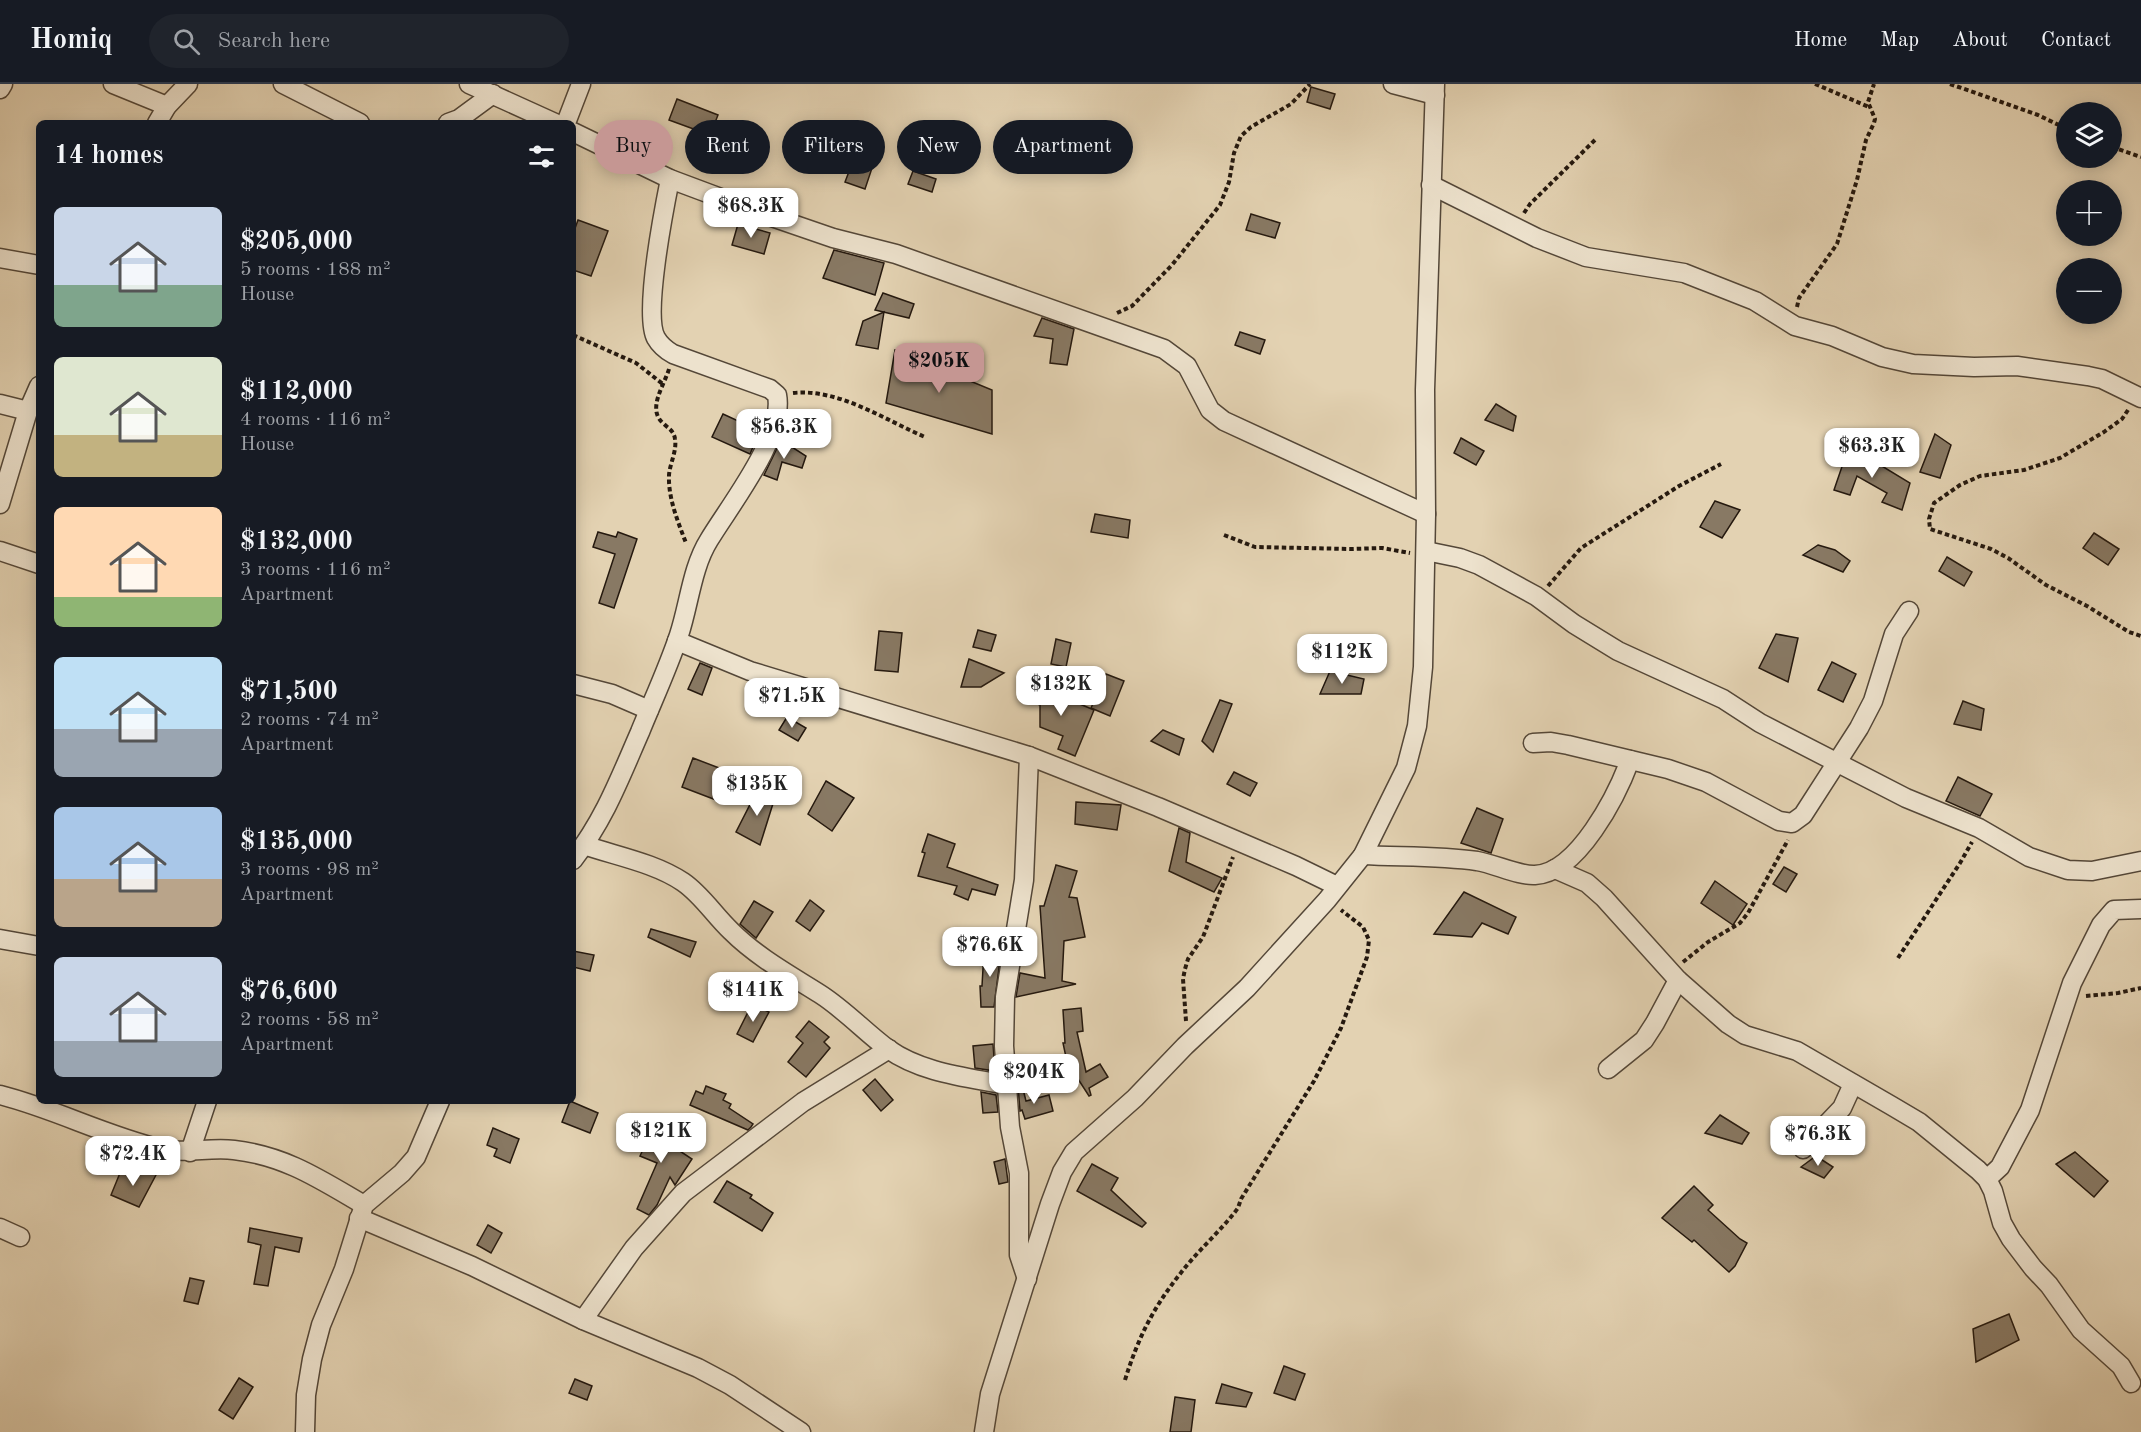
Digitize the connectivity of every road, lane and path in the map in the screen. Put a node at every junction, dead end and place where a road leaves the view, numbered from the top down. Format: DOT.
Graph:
graph roads {
  1 [pos="3,84"];
  2 [pos="113,84"];
  3 [pos="188,84"];
  4 [pos="283,84"];
  5 [pos="469,84"];
  6 [pos="581,84"];
  7 [pos="1310,84"];
  8 [pos="1393,84"];
  9 [pos="1815,84"];
  10 [pos="1874,84"];
  11 [pos="1950,84"];
  12 [pos="0,89"];
  13 [pos="1435,89"];
  14 [pos="493,94"];
  15 [pos="167,106"];
  16 [pos="1870,108"];
  17 [pos="159,120"];
  18 [pos="354,120"];
  19 [pos="456,120"];
  20 [pos="549,120"];
  21 [pos="567,120"];
  22 [pos="2056,124"];
  23 [pos="576,133"];
  24 [pos="1596,139"];
  25 [pos="2122,150"];
  26 [pos="2141,156"];
  27 [pos="670,180"];
  28 [pos="1431,185"];
  29 [pos="1516,226"];
  30 [pos="0,258"];
  31 [pos="36,264"];
  32 [pos="1084,320"];
  33 [pos="1795,326"];
  34 [pos="576,336"];
  35 [pos="673,354"];
  36 [pos="664,385"];
  37 [pos="36,393"];
  38 [pos="777,394"];
  39 [pos="2137,397"];
  40 [pos="0,404"];
  41 [pos="28,411"];
  42 [pos="925,437"];
  43 [pos="1721,465"];
  44 [pos="0,504"];
  45 [pos="1426,513"];
  46 [pos="1224,536"];
  47 [pos="0,550"];
  48 [pos="1426,553"];
  49 [pos="36,563"];
  50 [pos="698,566"];
  51 [pos="1536,596"];
  52 [pos="1909,611"];
  53 [pos="2141,636"];
  54 [pos="677,641"];
  55 [pos="576,685"];
  56 [pos="649,710"];
  57 [pos="1533,743"];
  58 [pos="1029,756"];
  59 [pos="1630,759"];
  60 [pos="1836,760"];
  61 [pos="1798,820"];
  62 [pos="1979,828"];
  63 [pos="1239,842"];
  64 [pos="584,845"];
  65 [pos="1363,855"];
  66 [pos="576,856"];
  67 [pos="2141,861"];
  68 [pos="1555,869"];
  69 [pos="1332,893"];
  70 [pos="2141,909"];
  71 [pos="0,939"];
  72 [pos="36,945"];
  73 [pos="1898,958"];
  74 [pos="1664,962"];
  75 [pos="1678,980"];
  76 [pos="2141,988"];
  77 [pos="2066,999"];
  78 [pos="1185,1046"];
  79 [pos="889,1049"];
  80 [pos="1608,1068"];
  81 [pos="1853,1084"];
  82 [pos="1006,1085"];
  83 [pos="0,1095"];
  84 [pos="206,1104"];
  85 [pos="439,1104"];
  86 [pos="1803,1149"];
  87 [pos="190,1152"];
  88 [pos="1987,1179"];
  89 [pos="362,1211"];
  90 [pos="0,1228"];
  91 [pos="20,1237"];
  92 [pos="1027,1279"];
  93 [pos="583,1320"];
  94 [pos="1125,1380"];
  95 [pos="2131,1383"];
  96 [pos="305,1432"];
  97 [pos="801,1432"];
  98 [pos="984,1432"];
  1 -- 12 [label="street"];
  2 -- 15 [label="street"];
  3 -- 15 [label="street"];
  4 -- 18 [label="street"];
  5 -- 14 [label="street"];
  6 -- 21 [label="street"];
  7 -- 32 [label="path"];
  8 -- 13 [label="street"];
  9 -- 16 [label="path"];
  10 -- 16 [label="path"];
  11 -- 22 [label="path"];
  13 -- 28 [label="street"];
  14 -- 19 [label="street"];
  14 -- 20 [label="street"];
  15 -- 17 [label="street"];
  16 -- 33 [label="path"];
  23 -- 27 [label="street"];
  24 -- 29 [label="path"];
  25 -- 26 [label="path"];
  27 -- 32 [label="street"];
  27 -- 35 [label="street"];
  28 -- 29 [label="street"];
  28 -- 45 [label="street"];
  29 -- 33 [label="street"];
  30 -- 31 [label="street"];
  32 -- 45 [label="street"];
  33 -- 39 [label="street"];
  34 -- 36 [label="path"];
  35 -- 36 [label="path"];
  35 -- 38 [label="street"];
  36 -- 50 [label="path"];
  37 -- 41 [label="street"];
  38 -- 42 [label="path"];
  38 -- 50 [label="street"];
  39 -- 53 [label="path"];
  40 -- 41 [label="street"];
  41 -- 44 [label="street"];
  43 -- 51 [label="path"];
  45 -- 48 [label="street"];
  46 -- 48 [label="path"];
  47 -- 49 [label="street"];
  48 -- 51 [label="street"];
  48 -- 65 [label="street"];
  50 -- 54 [label="street"];
  51 -- 60 [label="street"];
  52 -- 60 [label="street"];
  54 -- 56 [label="street"];
  54 -- 58 [label="street"];
  55 -- 56 [label="street"];
  56 -- 64 [label="street"];
  57 -- 59 [label="street"];
  58 -- 63 [label="street"];
  58 -- 82 [label="street"];
  59 -- 61 [label="street"];
  59 -- 68 [label="street"];
  60 -- 61 [label="street"];
  60 -- 62 [label="street"];
  61 -- 74 [label="path"];
  62 -- 67 [label="street"];
  62 -- 73 [label="path"];
  63 -- 69 [label="street"];
  63 -- 78 [label="path"];
  64 -- 66 [label="street"];
  64 -- 79 [label="street"];
  65 -- 68 [label="street"];
  65 -- 69 [label="street"];
  68 -- 74 [label="street"];
  69 -- 78 [label="street"];
  69 -- 94 [label="path"];
  70 -- 77 [label="street"];
  71 -- 72 [label="street"];
  74 -- 75 [label="street"];
  75 -- 80 [label="street"];
  75 -- 81 [label="street"];
  76 -- 77 [label="path"];
  77 -- 88 [label="street"];
  78 -- 92 [label="street"];
  79 -- 82 [label="street"];
  79 -- 93 [label="street"];
  81 -- 86 [label="street"];
  81 -- 88 [label="street"];
  82 -- 92 [label="street"];
  83 -- 87 [label="street"];
  84 -- 87 [label="street"];
  85 -- 89 [label="street"];
  87 -- 89 [label="street"];
  88 -- 95 [label="street"];
  89 -- 93 [label="street"];
  89 -- 96 [label="street"];
  90 -- 91 [label="street"];
  92 -- 98 [label="street"];
  93 -- 97 [label="street"];
}
